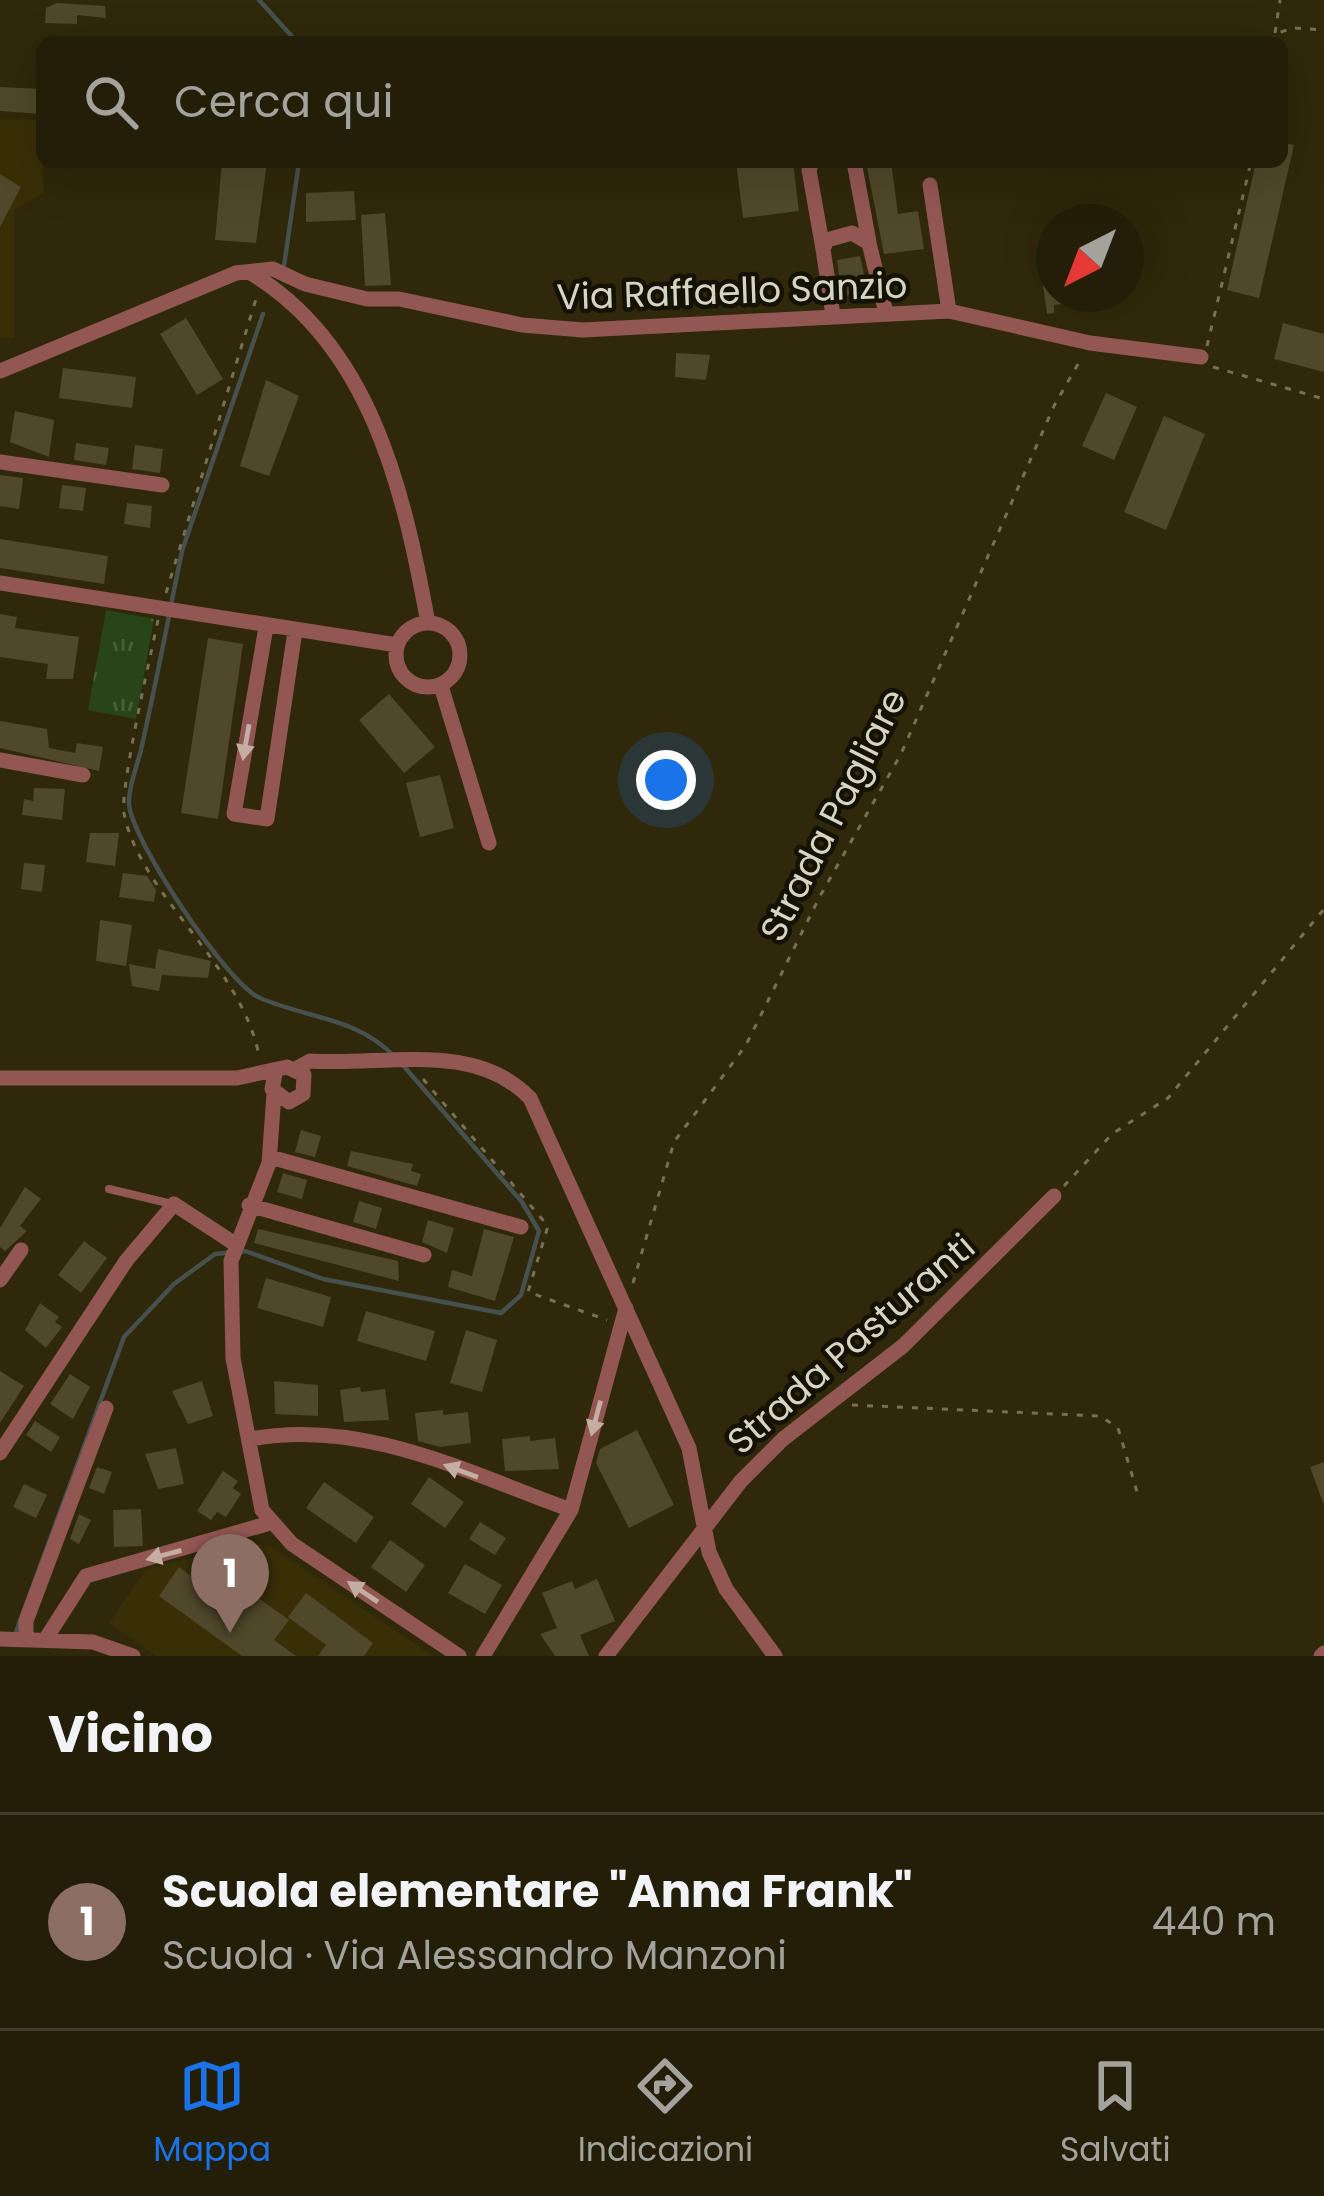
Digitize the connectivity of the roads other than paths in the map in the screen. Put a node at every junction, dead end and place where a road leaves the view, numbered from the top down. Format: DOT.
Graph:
graph roads {
  1 [pos="810,168"];
  2 [pos="855,168"];
  3 [pos="930,185"];
  4 [pos="869,243"];
  5 [pos="823,249"];
  6 [pos="255,276"];
  7 [pos="949,310"];
  8 [pos="886,314"];
  9 [pos="832,315"];
  10 [pos="1201,357"];
  11 [pos="0,371"];
  12 [pos="0,462"];
  13 [pos="162,485"];
  14 [pos="0,583"];
  15 [pos="428,622"];
  16 [pos="266,627"];
  17 [pos="295,632"];
  18 [pos="397,645"];
  19 [pos="441,686"];
  20 [pos="0,760"];
  21 [pos="82,775"];
  22 [pos="489,843"];
  23 [pos="341,1063"];
  24 [pos="296,1068"];
  25 [pos="0,1078"];
  26 [pos="271,1082"];
  27 [pos="303,1091"];
  28 [pos="275,1131"];
  29 [pos="270,1156"];
  30 [pos="110,1190"];
  31 [pos="1054,1196"];
  32 [pos="174,1204"];
  33 [pos="249,1205"];
  34 [pos="521,1227"];
  35 [pos="21,1250"];
  36 [pos="234,1251"];
  37 [pos="424,1255"];
  38 [pos="0,1280"];
  39 [pos="623,1316"];
  40 [pos="106,1408"];
  41 [pos="251,1439"];
  42 [pos="0,1453"];
  43 [pos="571,1510"];
  44 [pos="270,1523"];
  45 [pos="702,1527"];
  46 [pos="13,1639"];
  47 [pos="45,1640"];
  48 [pos="133,1656"];
  49 [pos="459,1656"];
  50 [pos="483,1656"];
  51 [pos="606,1656"];
  52 [pos="775,1656"];
  1 -- 5 [label="street"];
  2 -- 4 [label="street"];
  3 -- 7 [label="street"];
  4 -- 5 [label="street"];
  4 -- 8 [label="street"];
  5 -- 9 [label="street"];
  6 -- 9 [label="street, Via Raffaello Sanzio"];
  6 -- 11 [label="street"];
  6 -- 15 [label="street"];
  7 -- 8 [label="street, Via Raffaello Sanzio"];
  7 -- 10 [label="street, Via Raffaello Sanzio"];
  8 -- 9 [label="street, Via Raffaello Sanzio"];
  12 -- 13 [label="street"];
  14 -- 16 [label="street"];
  15 -- 18 [label="street"];
  15 -- 19 [label="street"];
  16 -- 17 [label="street"];
  16 -- 17 [label="street, one-way"];
  17 -- 18 [label="street"];
  18 -- 19 [label="street"];
  19 -- 22 [label="street"];
  20 -- 21 [label="street"];
  23 -- 24 [label="street"];
  23 -- 27 [label="street"];
  23 -- 39 [label="street"];
  24 -- 26 [label="street"];
  24 -- 27 [label="street"];
  25 -- 26 [label="street"];
  26 -- 27 [label="street"];
  26 -- 28 [label="street"];
  27 -- 28 [label="street"];
  28 -- 29 [label="street"];
  29 -- 33 [label="street"];
  29 -- 34 [label="street"];
  30 -- 32 [label="lane"];
  31 -- 45 [label="street, Strada Pasturanti"];
  32 -- 36 [label="street"];
  32 -- 42 [label="street"];
  33 -- 36 [label="street"];
  33 -- 37 [label="street"];
  35 -- 38 [label="street"];
  36 -- 41 [label="street"];
  39 -- 43 [label="street, one-way"];
  39 -- 45 [label="street"];
  40 -- 46 [label="street"];
  43 -- 41 [label="street, one-way"];
  41 -- 44 [label="street"];
  43 -- 50 [label="street"];
  44 -- 47 [label="street, one-way"];
  49 -- 44 [label="street, one-way"];
  45 -- 51 [label="street, Strada Pasturanti"];
  45 -- 52 [label="street"];
  46 -- 47 [label="street"];
  47 -- 48 [label="street"];
}
